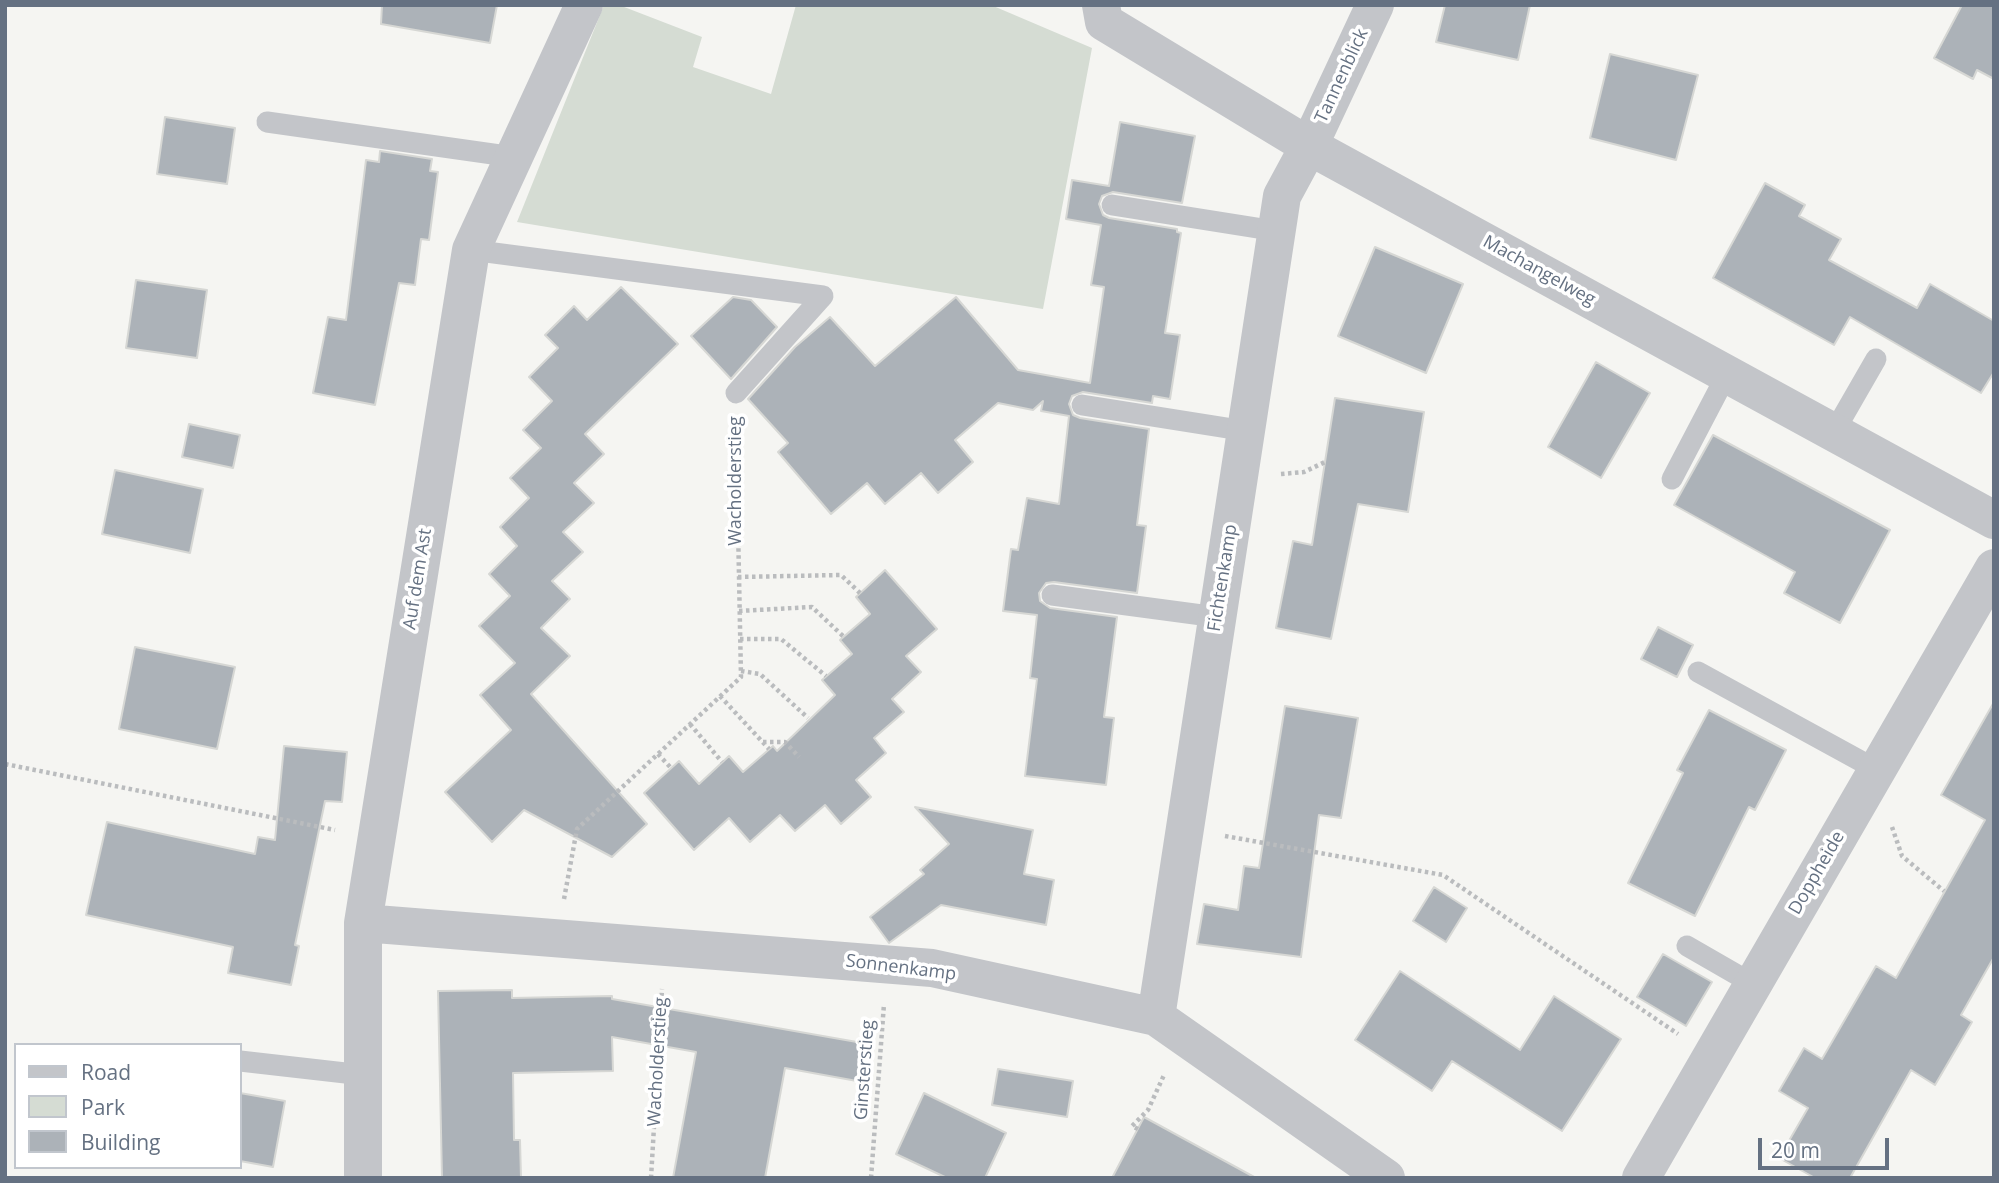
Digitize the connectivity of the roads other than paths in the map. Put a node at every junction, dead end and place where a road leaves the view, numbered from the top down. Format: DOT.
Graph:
graph roads {
  1 [pos="584,5"];
  2 [pos="1101,5"];
  3 [pos="1375,5"];
  4 [pos="267,122"];
  5 [pos="1309,146"];
  6 [pos="514,157"];
  7 [pos="1112,205"];
  8 [pos="1276,232"];
  9 [pos="471,250"];
  10 [pos="1876,359"];
  11 [pos="1727,374"];
  12 [pos="736,394"];
  13 [pos="1082,405"];
  14 [pos="1246,431"];
  15 [pos="1834,432"];
  16 [pos="1672,479"];
  17 [pos="1994,520"];
  18 [pos="1994,568"];
  19 [pos="1052,595"];
  20 [pos="1217,617"];
  21 [pos="1698,672"];
  22 [pos="1868,785"];
  23 [pos="363,923"];
  24 [pos="1687,946"];
  25 [pos="1753,984"];
  26 [pos="1156,1017"];
  27 [pos="242,1061"];
  28 [pos="363,1075"];
  29 [pos="363,1178"];
  30 [pos="1386,1178"];
  31 [pos="1641,1178"];
  1 -- 6 [label="street, Auf dem Ast"];
  2 -- 5 [label="street, Machangelweg"];
  3 -- 5 [label="street, Tannenblick"];
  4 -- 6 [label="lane"];
  5 -- 8 [label="street, Fichtenkamp"];
  5 -- 11 [label="street, Machangelweg"];
  6 -- 9 [label="street, Auf dem Ast"];
  7 -- 8 [label="lane"];
  8 -- 14 [label="street, Fichtenkamp"];
  9 -- 12 [label="lane, Wacholderstieg"];
  9 -- 23 [label="street, Auf dem Ast"];
  10 -- 15 [label="lane"];
  11 -- 15 [label="street, Machangelweg"];
  11 -- 16 [label="lane"];
  13 -- 14 [label="lane"];
  14 -- 20 [label="street, Fichtenkamp"];
  15 -- 17 [label="street, Machangelweg"];
  18 -- 22 [label="street, Doppheide"];
  19 -- 20 [label="lane"];
  20 -- 26 [label="street, Fichtenkamp"];
  21 -- 22 [label="lane"];
  22 -- 25 [label="street, Doppheide"];
  23 -- 26 [label="street, Sonnenkamp"];
  23 -- 28 [label="street, Auf dem Ast"];
  24 -- 25 [label="lane"];
  25 -- 31 [label="street, Doppheide"];
  26 -- 30 [label="street, Sonnenkamp"];
  27 -- 28 [label="lane"];
  28 -- 29 [label="street, Auf dem Ast"];
}
